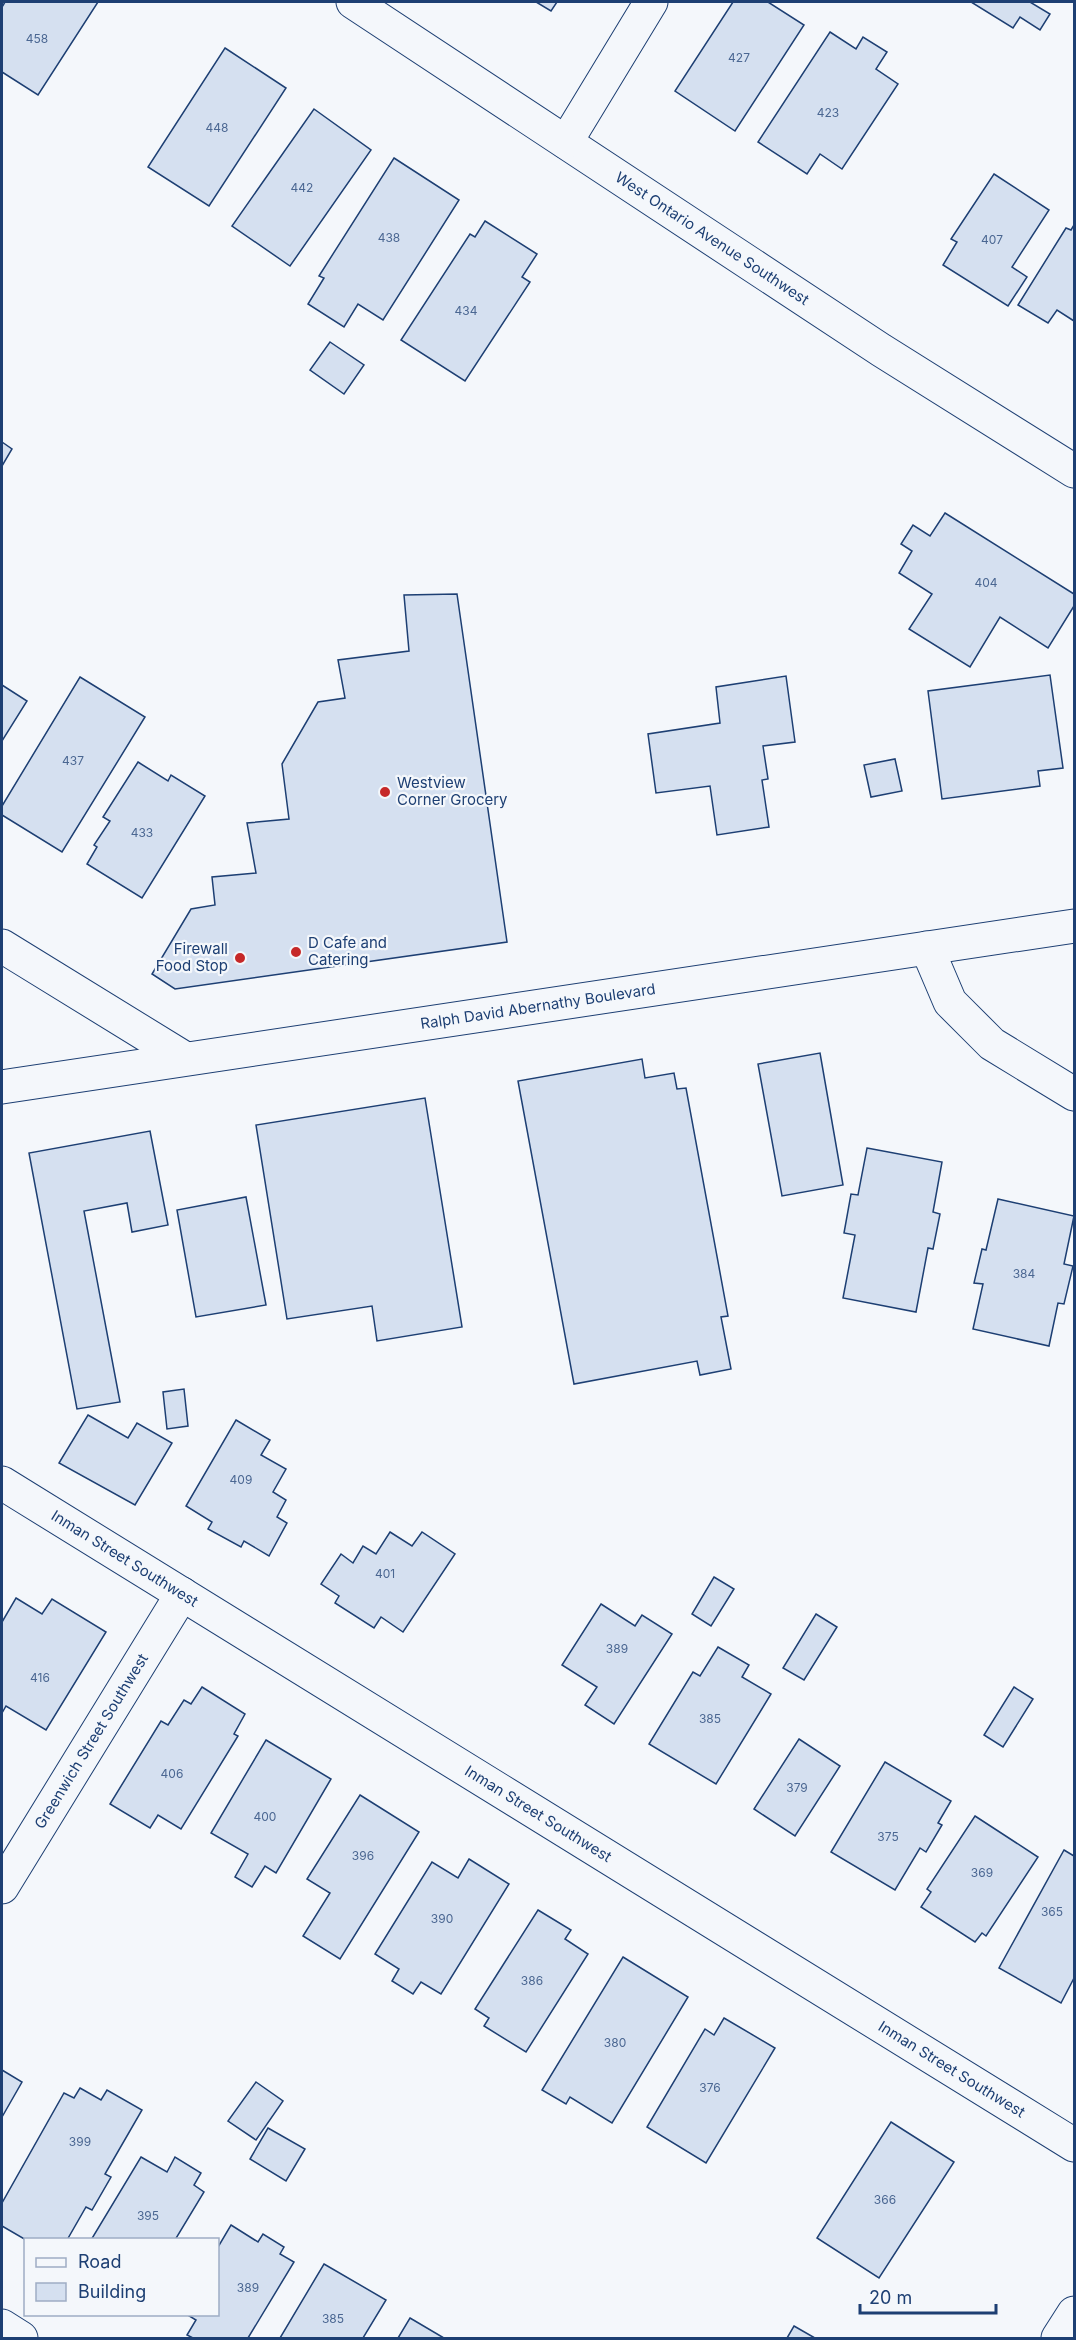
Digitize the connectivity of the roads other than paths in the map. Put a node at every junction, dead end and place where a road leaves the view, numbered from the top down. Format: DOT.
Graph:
graph roads {
  1 [pos="353,2"];
  2 [pos="651,2"];
  3 [pos="566,142"];
  4 [pos="1074,471"];
  5 [pos="1074,926"];
  6 [pos="2,946"];
  7 [pos="927,948"];
  8 [pos="184,1058"];
  9 [pos="2,1087"];
  10 [pos="1074,1094"];
  11 [pos="2,1483"];
  12 [pos="182,1594"];
  13 [pos="2,1887"];
  14 [pos="1074,2145"];
  15 [pos="1074,2313"];
  16 [pos="2,2326"];
  17 [pos="21,2338"];
  18 [pos="1058,2338"];
  1 -- 3 [label="street, West Ontario Avenue Southwest"];
  2 -- 3 [label="street"];
  3 -- 4 [label="street, West Ontario Avenue Southwest"];
  5 -- 7 [label="street, Ralph David Abernathy Boulevard"];
  6 -- 8 [label="street"];
  7 -- 8 [label="street, Ralph David Abernathy Boulevard"];
  7 -- 10 [label="street"];
  8 -- 9 [label="street, Ralph David Abernathy Boulevard"];
  11 -- 12 [label="street, Inman Street Southwest"];
  12 -- 13 [label="street, Greenwich Street Southwest"];
  12 -- 14 [label="street, Inman Street Southwest"];
  15 -- 18 [label="street"];
  16 -- 17 [label="street"];
}
